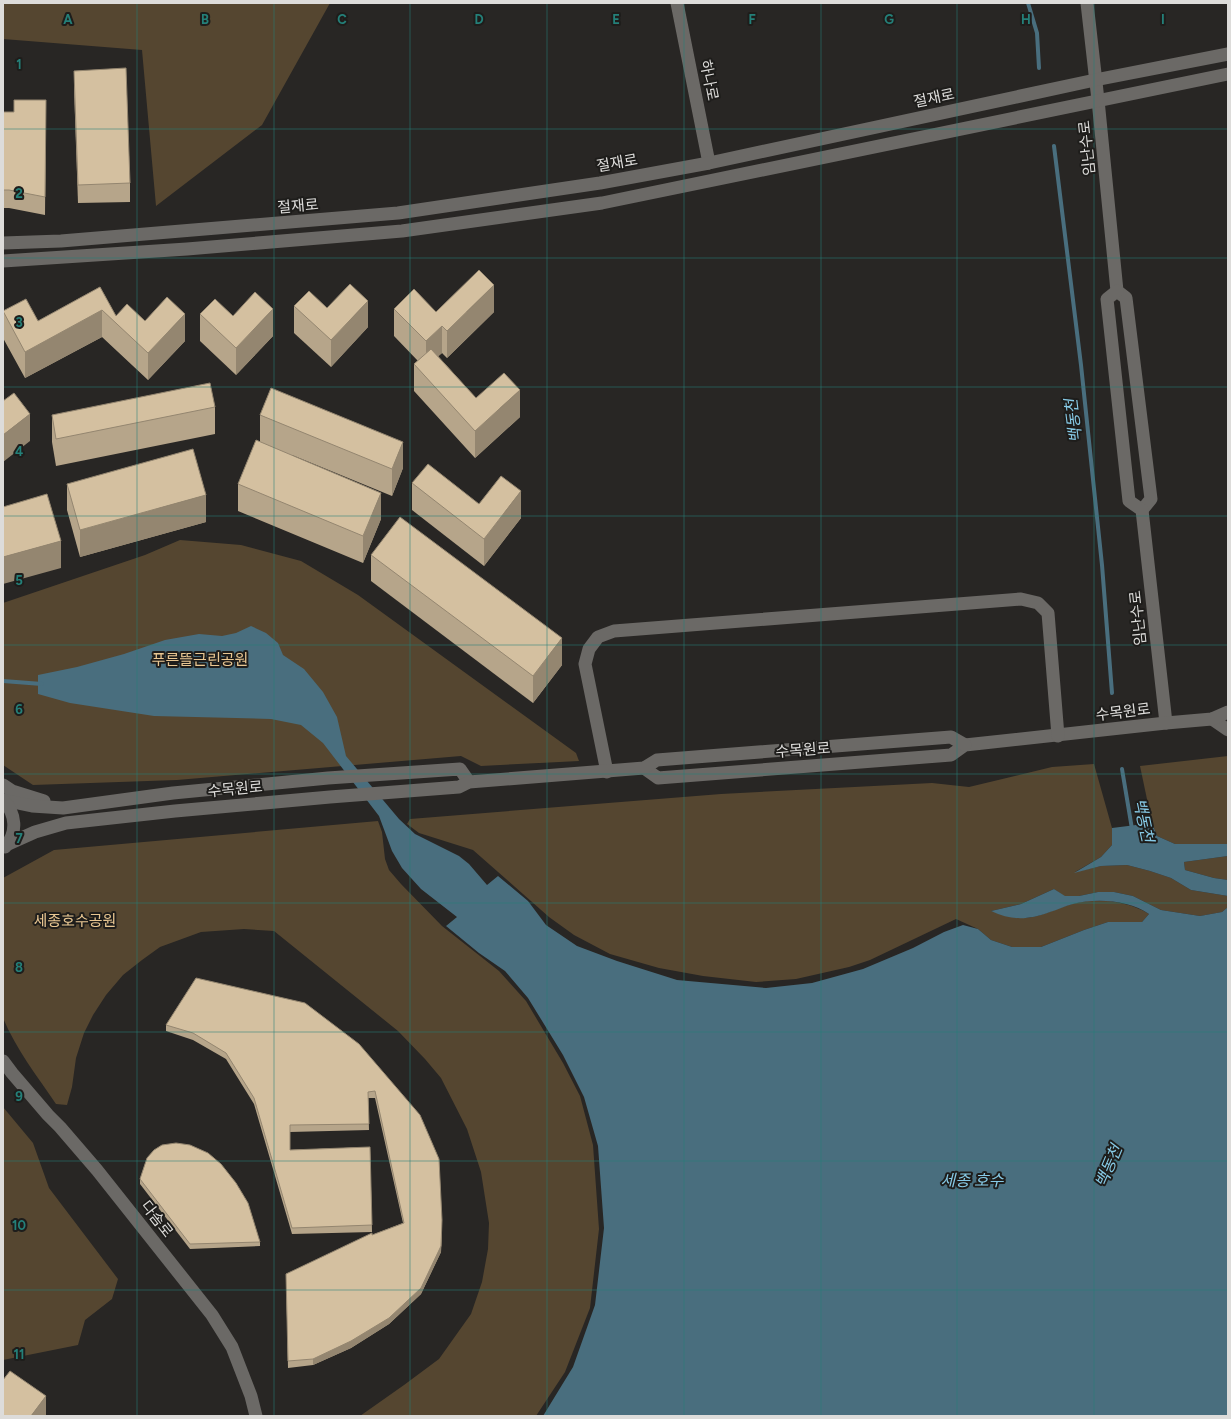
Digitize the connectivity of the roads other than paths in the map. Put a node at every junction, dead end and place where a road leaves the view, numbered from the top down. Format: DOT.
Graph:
graph roads {
  1 [pos="677,3"];
  2 [pos="1087,3"];
  3 [pos="1228,54"];
  4 [pos="1228,74"];
  5 [pos="1095,80"];
  6 [pos="1098,100"];
  7 [pos="709,163"];
  8 [pos="3,243"];
  9 [pos="3,261"];
  10 [pos="1117,291"];
  11 [pos="1142,510"];
  12 [pos="1228,712"];
  13 [pos="1212,719"];
  14 [pos="1166,723"];
  15 [pos="1228,730"];
  16 [pos="1058,736"];
  17 [pos="606,772"];
  18 [pos="469,782"];
  19 [pos="3,785"];
  20 [pos="3,800"];
  21 [pos="63,808"];
  22 [pos="4,850"];
  23 [pos="3,1061"];
  24 [pos="256,1416"];
  1 -- 7 [label="street, 하나로"];
  2 -- 5 [label="street, 임난수로"];
  3 -- 5 [label="street, 절재로"];
  4 -- 6 [label="street"];
  5 -- 6 [label="street, 임난수로"];
  5 -- 7 [label="street, 절재로"];
  6 -- 9 [label="street"];
  6 -- 10 [label="street, 임난수로"];
  7 -- 8 [label="street, 절재로"];
  10 -- 11 [label="street, 임난수로"];
  10 -- 11 [label="street"];
  11 -- 14 [label="street, 임난수로"];
  12 -- 13 [label="street, 수목원로"];
  13 -- 14 [label="street, 수목원로"];
  13 -- 15 [label="street"];
  14 -- 16 [label="street, 수목원로"];
  16 -- 17 [label="street, 수목원로"];
  16 -- 17 [label="street"];
  17 -- 18 [label="street, 수목원로"];
  18 -- 21 [label="street, 수목원로"];
  18 -- 22 [label="street, 수목원로"];
  19 -- 21 [label="street, 수목원로"];
  20 -- 21 [label="street, 수목원로"];
  20 -- 22 [label="street"];
  23 -- 24 [label="street, 다솜로"];
}
